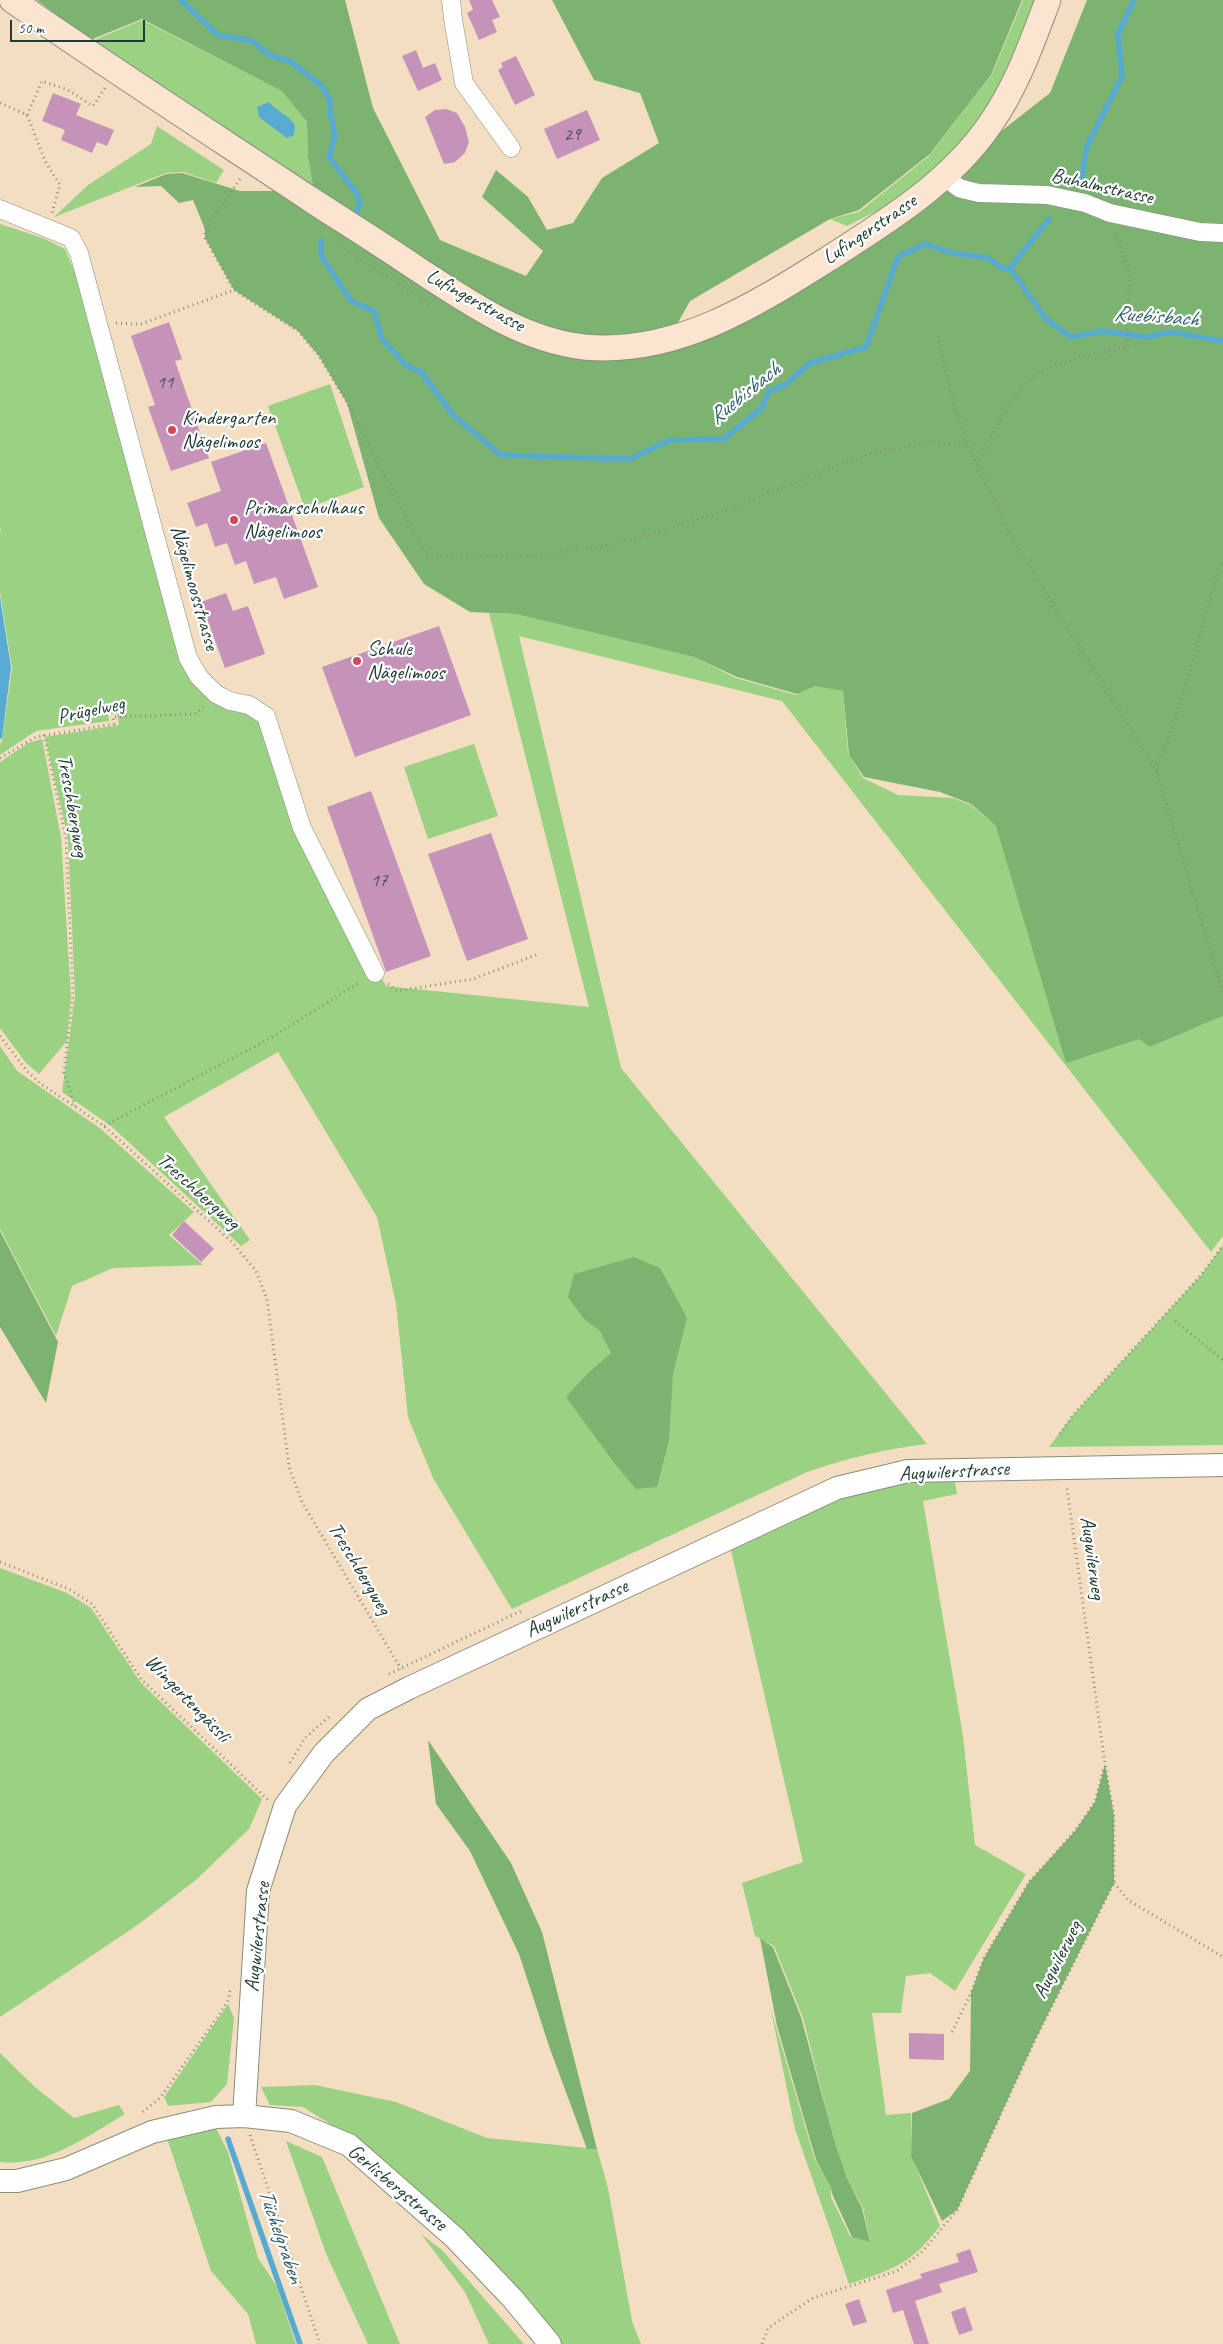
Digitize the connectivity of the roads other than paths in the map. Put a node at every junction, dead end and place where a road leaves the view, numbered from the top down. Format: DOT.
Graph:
graph roads {
  1 [pos="12,0"];
  2 [pos="452,0"];
  3 [pos="1048,0"];
  4 [pos="512,148"];
  5 [pos="944,176"];
  6 [pos="0,209"];
  7 [pos="1223,233"];
  8 [pos="375,973"];
  9 [pos="1223,1465"];
  10 [pos="250,2127"];
  11 [pos="0,2181"];
  12 [pos="550,2344"];
  1 -- 5 [label="main road, Lufingerstrasse"];
  2 -- 4 [label="street"];
  3 -- 5 [label="main road, Lufingerstrasse"];
  5 -- 7 [label="street, Buhalmstrasse"];
  6 -- 8 [label="street, Nägelimoosstrasse"];
  9 -- 10 [label="street, Augwilerstrasse"];
  10 -- 11 [label="street, Gerlisbergstrasse"];
  10 -- 12 [label="street, Gerlisbergstrasse"];
}
